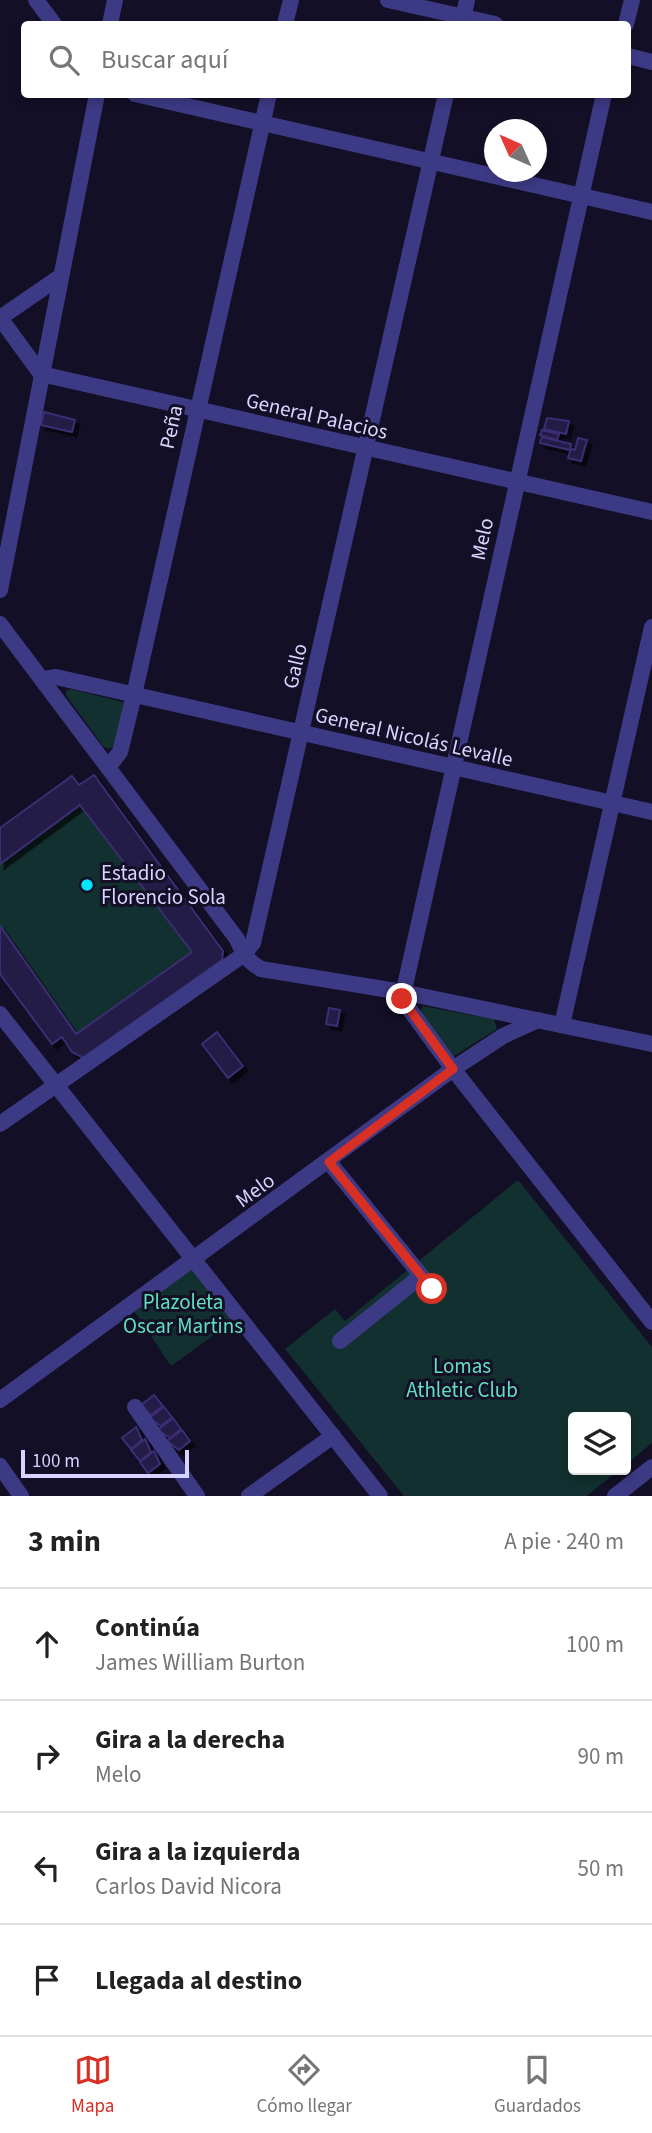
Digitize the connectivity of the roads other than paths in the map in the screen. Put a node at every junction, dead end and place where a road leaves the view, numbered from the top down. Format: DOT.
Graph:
graph roads {
  1 [pos="36,0"];
  2 [pos="115,0"];
  3 [pos="291,0"];
  4 [pos="388,0"];
  5 [pos="467,0"];
  6 [pos="632,0"];
  7 [pos="52,21"];
  8 [pos="111,21"];
  9 [pos="286,21"];
  10 [pos="463,21"];
  11 [pos="627,21"];
  12 [pos="631,57"];
  13 [pos="652,62"];
  14 [pos="96,98"];
  15 [pos="153,98"];
  16 [pos="268,98"];
  17 [pos="445,98"];
  18 [pos="603,98"];
  19 [pos="262,123"];
  20 [pos="431,162"];
  21 [pos="581,195"];
  22 [pos="652,212"];
  23 [pos="61,276"];
  24 [pos="0,318"];
  25 [pos="41,374"];
  26 [pos="196,409"];
  27 [pos="366,448"];
  28 [pos="515,483"];
  29 [pos="652,512"];
  30 [pos="0,590"];
  31 [pos="0,624"];
  32 [pos="652,627"];
  33 [pos="44,679"];
  34 [pos="134,695"];
  35 [pos="302,734"];
  36 [pos="109,766"];
  37 [pos="453,768"];
  38 [pos="613,803"];
  39 [pos="652,812"];
  40 [pos="243,955"];
  41 [pos="402,992"];
  42 [pos="0,1014"];
  43 [pos="538,1020"];
  44 [pos="562,1025"];
  45 [pos="652,1044"];
  46 [pos="453,1069"];
  47 [pos="55,1085"];
  48 [pos="0,1124"];
  49 [pos="329,1162"];
  50 [pos="194,1261"];
  51 [pos="652,1322"];
  52 [pos="341,1341"];
  53 [pos="0,1401"];
  54 [pos="135,1407"];
  55 [pos="333,1436"];
  56 [pos="0,1466"];
  57 [pos="652,1467"];
  58 [pos="21,1496"];
  59 [pos="197,1496"];
  60 [pos="249,1496"];
  61 [pos="380,1496"];
  62 [pos="615,1496"];
  1 -- 7 [label="street"];
  2 -- 8 [label="street"];
  3 -- 9 [label="street"];
  4 -- 10 [label="street"];
  5 -- 10 [label="street"];
  6 -- 11 [label="street"];
  12 -- 13 [label="street"];
  14 -- 23 [label="street"];
  15 -- 19 [label="street"];
  16 -- 19 [label="street, Peña"];
  17 -- 20 [label="street, Gallo"];
  18 -- 21 [label="street, Melo"];
  19 -- 20 [label="street"];
  19 -- 26 [label="street, Peña"];
  20 -- 21 [label="street"];
  20 -- 27 [label="street, Gallo"];
  21 -- 22 [label="street"];
  21 -- 28 [label="street, Melo"];
  23 -- 24 [label="street"];
  23 -- 25 [label="street"];
  24 -- 25 [label="street"];
  25 -- 26 [label="street, General Palacios"];
  25 -- 30 [label="street"];
  26 -- 27 [label="street, General Palacios"];
  26 -- 34 [label="street, Peña"];
  27 -- 28 [label="street, General Palacios"];
  27 -- 35 [label="street, Gallo"];
  28 -- 29 [label="street, General Palacios"];
  28 -- 37 [label="street, Melo"];
  31 -- 33 [label="street"];
  32 -- 38 [label="street"];
  33 -- 34 [label="street, General Nicolás Levalle"];
  33 -- 36 [label="street"];
  34 -- 35 [label="street, General Nicolás Levalle"];
  34 -- 36 [label="street, Peña"];
  35 -- 37 [label="street, General Nicolás Levalle"];
  35 -- 40 [label="street, Gallo"];
  36 -- 40 [label="street"];
  37 -- 38 [label="street, General Nicolás Levalle"];
  37 -- 41 [label="street, Melo"];
  38 -- 39 [label="street, General Nicolás Levalle"];
  38 -- 44 [label="street"];
  40 -- 41 [label="street"];
  40 -- 47 [label="street, Gallo"];
  41 -- 43 [label="street"];
  41 -- 46 [label="street"];
  42 -- 47 [label="street"];
  43 -- 44 [label="street"];
  43 -- 46 [label="street, Melo"];
  44 -- 45 [label="street"];
  46 -- 49 [label="street, Melo"];
  46 -- 51 [label="street"];
  47 -- 48 [label="street, Gallo"];
  47 -- 50 [label="street"];
  49 -- 50 [label="street, Melo"];
  49 -- 52 [label="street"];
  50 -- 53 [label="street, Melo"];
  50 -- 55 [label="street"];
  54 -- 59 [label="street"];
  55 -- 60 [label="street"];
  55 -- 61 [label="street"];
  56 -- 58 [label="street"];
  57 -- 62 [label="street"];
}
